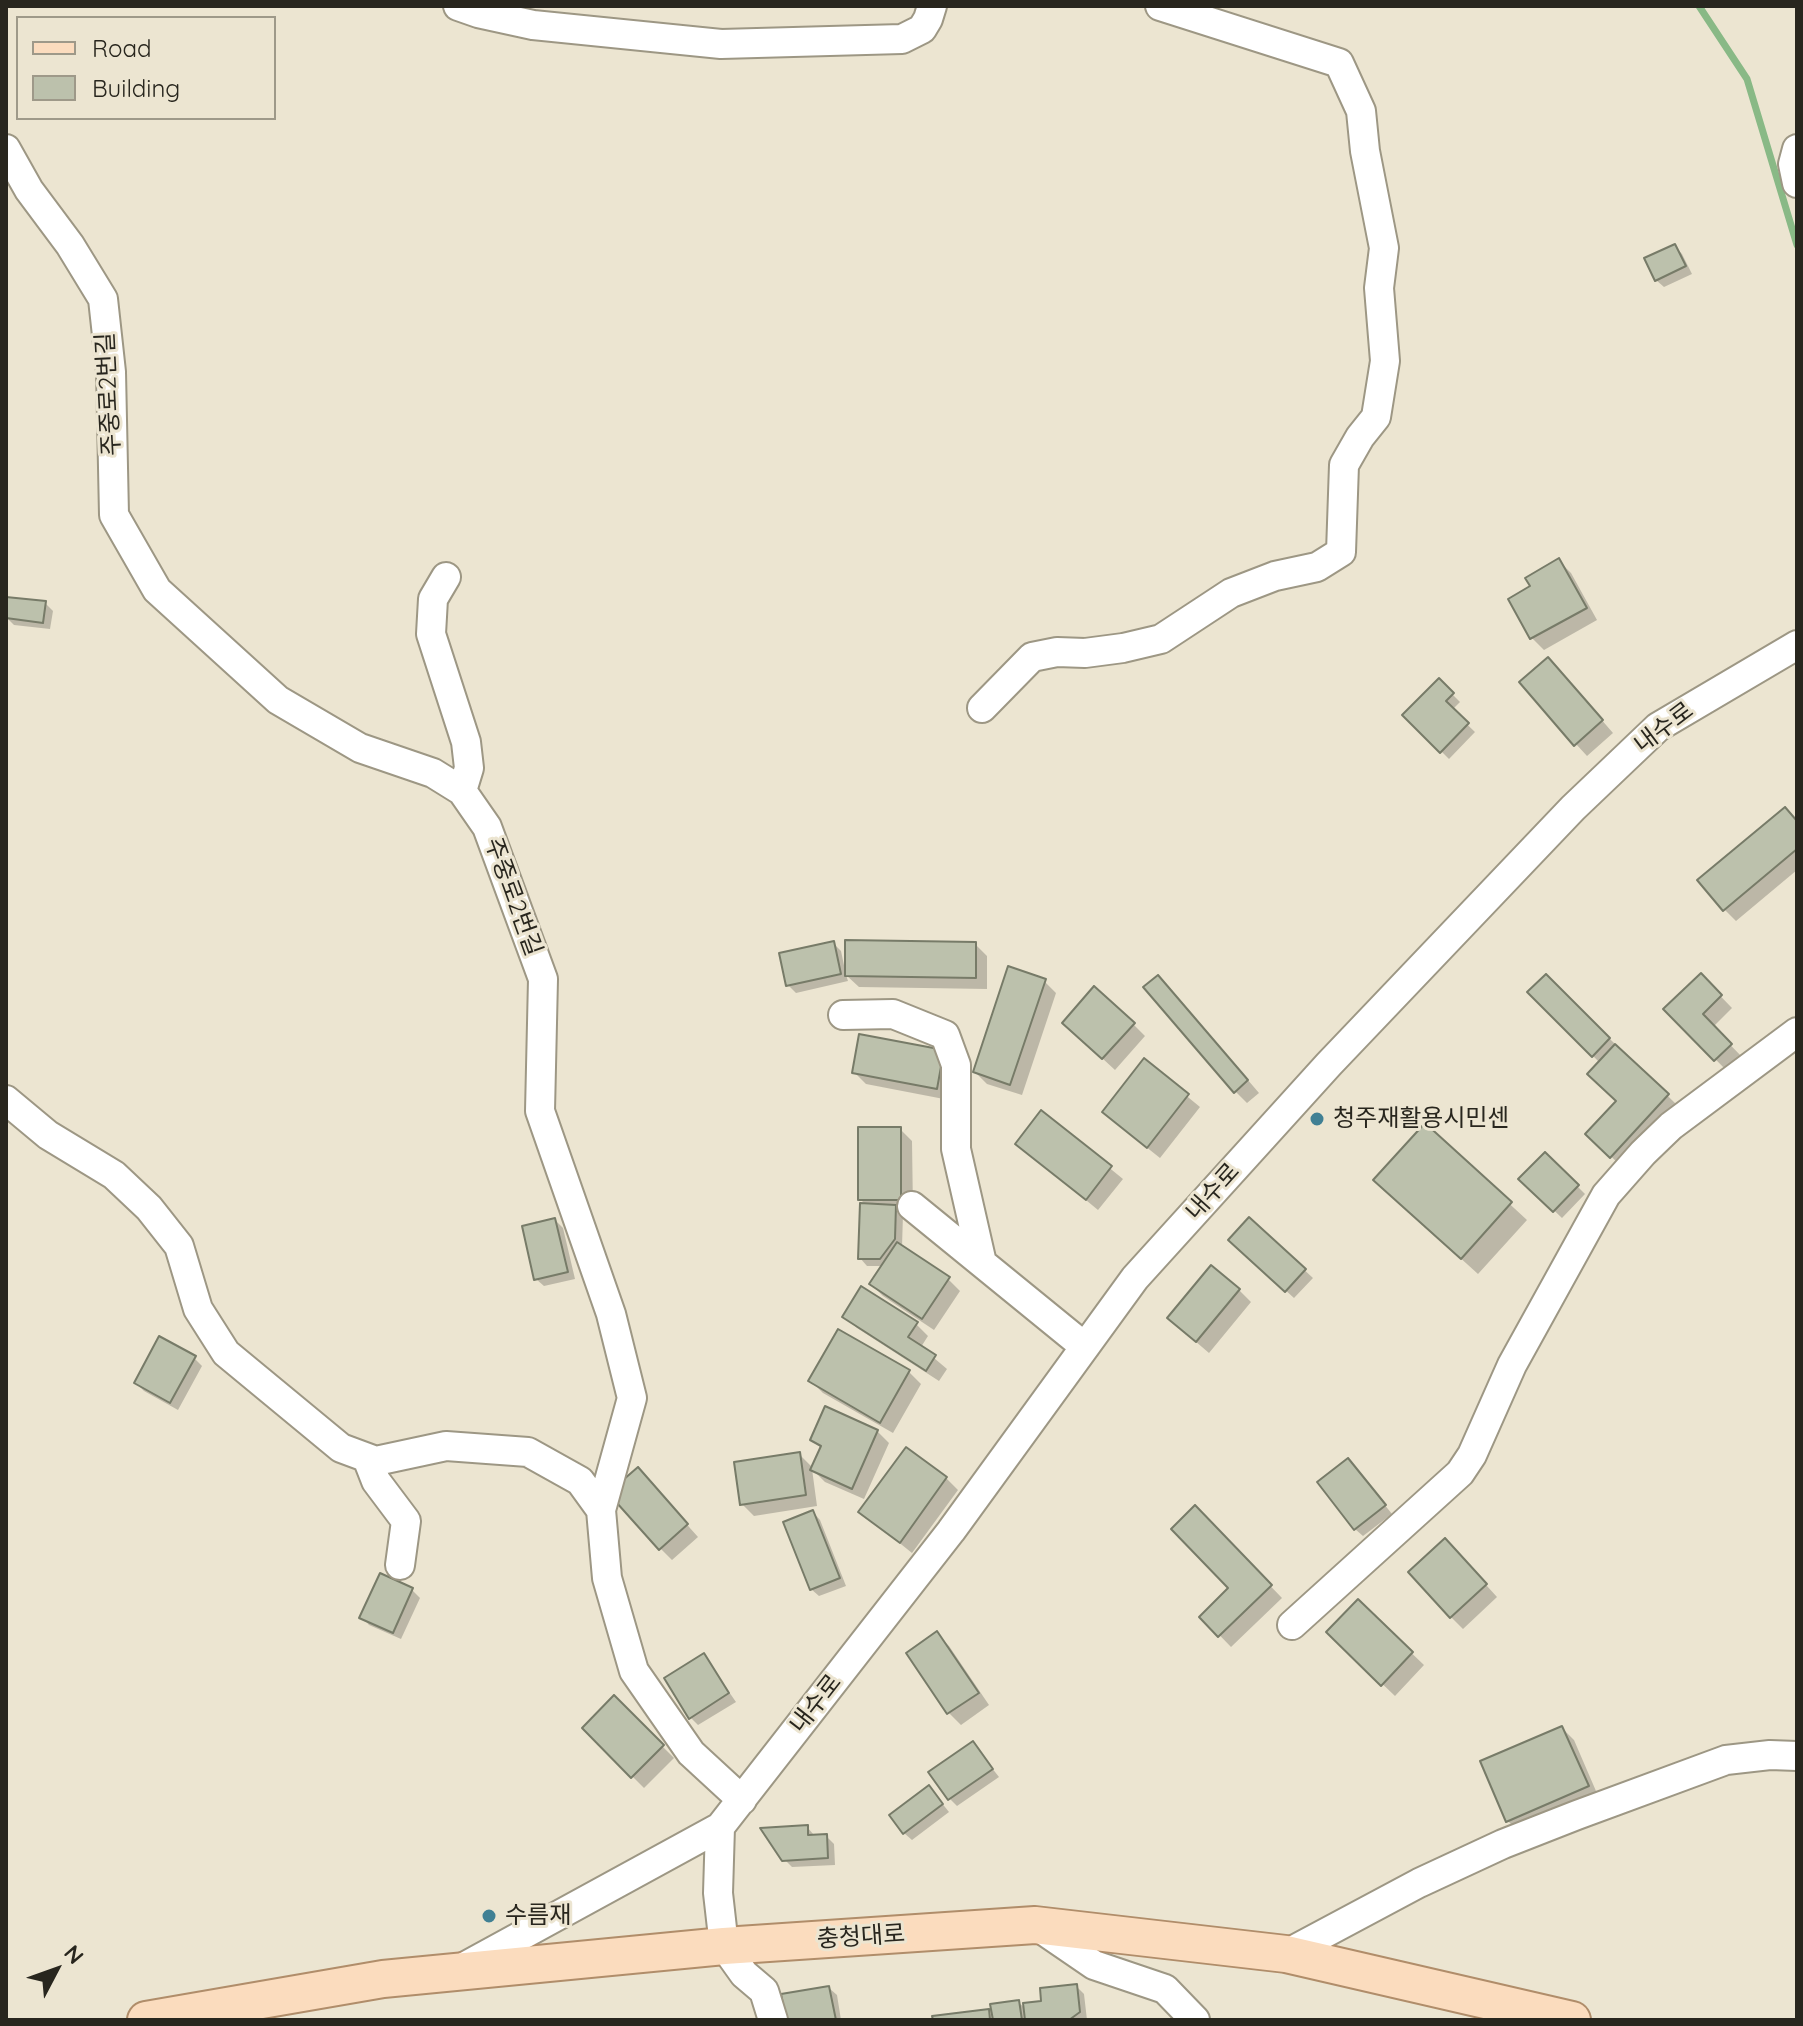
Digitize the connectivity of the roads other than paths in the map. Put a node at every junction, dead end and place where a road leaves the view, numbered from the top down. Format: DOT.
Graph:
graph roads {
  1 [pos="458,6"];
  2 [pos="932,6"];
  3 [pos="1160,6"];
  4 [pos="6,149"];
  5 [pos="1797,149"];
  6 [pos="1797,183"];
  7 [pos="446,577"];
  8 [pos="1797,645"];
  9 [pos="982,708"];
  10 [pos="462,791"];
  11 [pos="843,1015"];
  12 [pos="1797,1032"];
  13 [pos="6,1100"];
  14 [pos="912,1206"];
  15 [pos="982,1263"];
  16 [pos="1085,1347"];
  17 [pos="367,1458"];
  18 [pos="601,1510"];
  19 [pos="400,1565"];
  20 [pos="1292,1625"];
  21 [pos="1797,1756"];
  22 [pos="742,1800"];
  23 [pos="720,1827"];
  24 [pos="1035,1925"];
  25 [pos="724,1946"];
  26 [pos="1286,1954"];
  27 [pos="456,1972"];
  28 [pos="146,2020"];
  29 [pos="773,2020"];
  30 [pos="1195,2020"];
  31 [pos="1572,2020"];
  1 -- 2 [label="street"];
  3 -- 9 [label="street"];
  4 -- 10 [label="street, 주중로2번길"];
  5 -- 6 [label="street"];
  7 -- 10 [label="street"];
  8 -- 16 [label="street, 내수로"];
  10 -- 18 [label="street, 주중로2번길"];
  11 -- 15 [label="street"];
  12 -- 20 [label="street"];
  13 -- 17 [label="street"];
  14 -- 15 [label="street"];
  15 -- 16 [label="street"];
  16 -- 22 [label="street, 내수로"];
  17 -- 18 [label="street"];
  17 -- 19 [label="street"];
  18 -- 22 [label="street, 주중로2번길"];
  21 -- 26 [label="street"];
  22 -- 23 [label="street, 내수로"];
  23 -- 25 [label="street"];
  23 -- 27 [label="street"];
  24 -- 25 [label="main road, 충청대로"];
  24 -- 26 [label="main road, 충청대로"];
  24 -- 30 [label="street"];
  25 -- 27 [label="main road, 충청대로"];
  25 -- 29 [label="street"];
  26 -- 31 [label="main road, 충청대로"];
  27 -- 28 [label="main road, 충청대로"];
}
